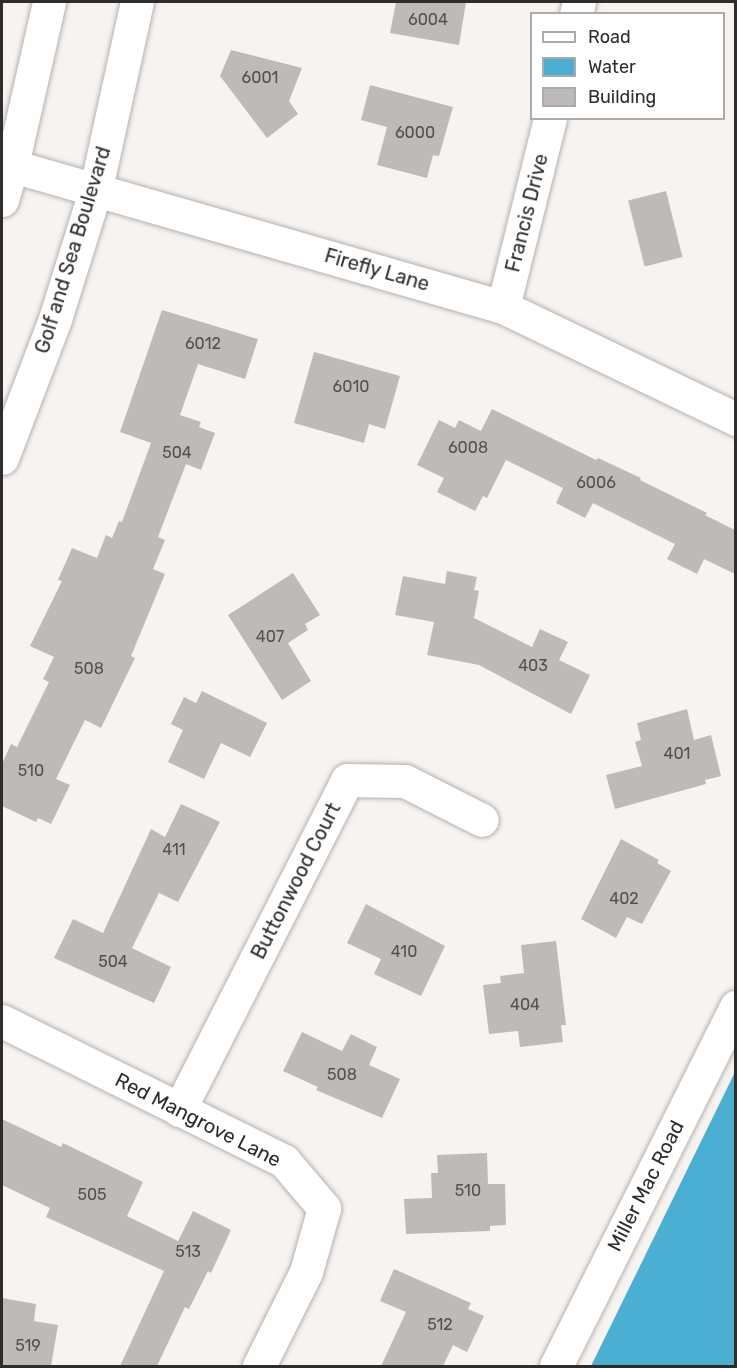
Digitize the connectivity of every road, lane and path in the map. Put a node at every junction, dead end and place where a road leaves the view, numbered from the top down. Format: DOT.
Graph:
graph roads {
  1 [pos="49,2"];
  2 [pos="137,2"];
  3 [pos="550,120"];
  4 [pos="7,164"];
  5 [pos="96,188"];
  6 [pos="2,200"];
  7 [pos="503,307"];
  8 [pos="735,419"];
  9 [pos="2,458"];
  10 [pos="482,820"];
  11 [pos="735,1006"];
  12 [pos="2,1021"];
  13 [pos="179,1110"];
  14 [pos="259,1366"];
  15 [pos="556,1366"];
  1 -- 4 [label="street"];
  2 -- 5 [label="street, Golf and Sea Boulevard"];
  3 -- 7 [label="street, Francis Drive"];
  4 -- 5 [label="street, Firefly Lane"];
  4 -- 6 [label="street"];
  5 -- 7 [label="street, Firefly Lane"];
  5 -- 9 [label="street, Golf and Sea Boulevard"];
  7 -- 8 [label="street, Firefly Lane"];
  10 -- 13 [label="street, Buttonwood Court"];
  11 -- 15 [label="street, Miller Mac Road"];
  12 -- 13 [label="street, Red Mangrove Lane"];
  13 -- 14 [label="street, Red Mangrove Lane"];
}
